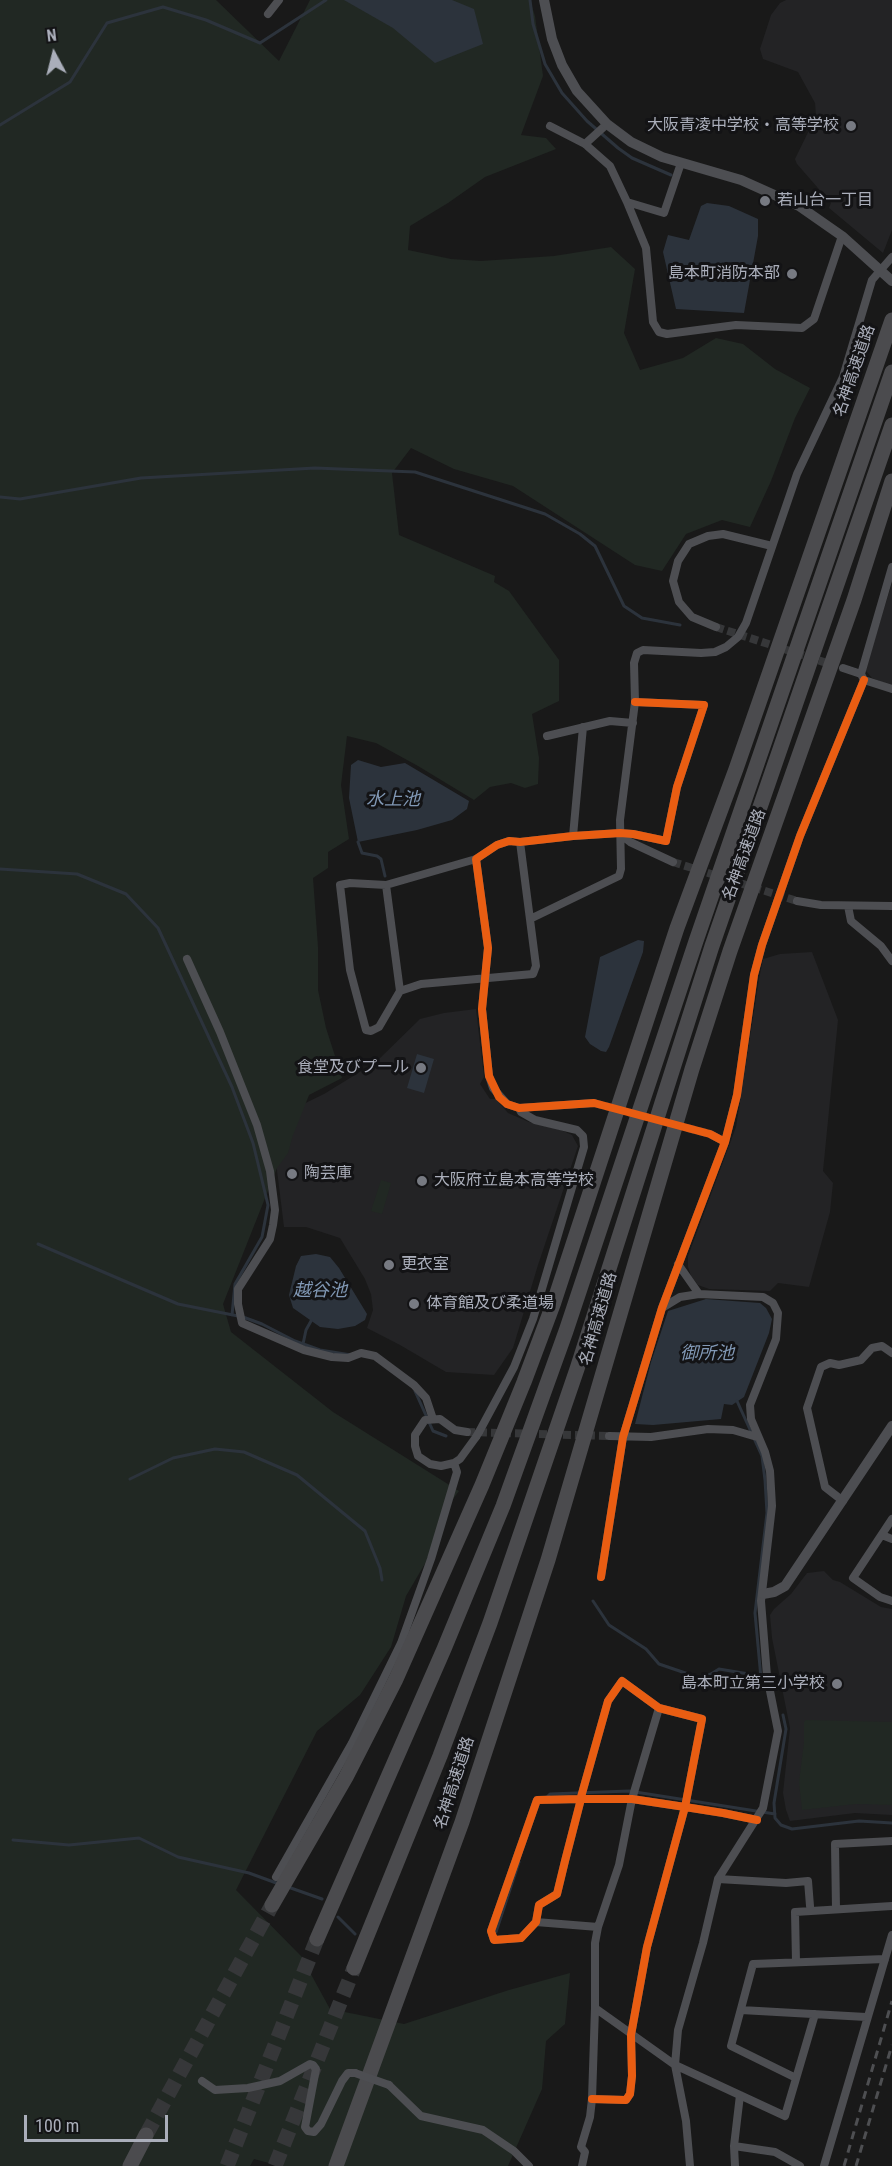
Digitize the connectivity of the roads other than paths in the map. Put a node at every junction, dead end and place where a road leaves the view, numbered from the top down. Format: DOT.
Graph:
graph roads {
  1 [pos="279,0"];
  2 [pos="544,0"];
  3 [pos="268,14"];
  4 [pos="550,126"];
  5 [pos="601,129"];
  6 [pos="585,144"];
  7 [pos="681,163"];
  8 [pos="627,202"];
  9 [pos="843,236"];
  10 [pos="892,257"];
  11 [pos="880,269"];
  12 [pos="892,281"];
  13 [pos="892,320"];
  14 [pos="892,372"];
  15 [pos="892,425"];
  16 [pos="892,481"];
  17 [pos="772,546"];
  18 [pos="892,567"];
  19 [pos="716,627"];
  20 [pos="843,668"];
  21 [pos="862,677"];
  22 [pos="892,689"];
  23 [pos="635,702"];
  24 [pos="633,723"];
  25 [pos="583,727"];
  26 [pos="547,736"];
  27 [pos="620,833"];
  28 [pos="573,836"];
  29 [pos="520,842"];
  30 [pos="476,860"];
  31 [pos="673,862"];
  32 [pos="386,885"];
  33 [pos="797,902"];
  34 [pos="848,906"];
  35 [pos="892,906"];
  36 [pos="530,919"];
  37 [pos="187,959"];
  38 [pos="892,961"];
  39 [pos="486,978"];
  40 [pos="400,991"];
  41 [pos="594,1102"];
  42 [pos="519,1108"];
  43 [pos="710,1134"];
  44 [pos="725,1143"];
  45 [pos="678,1264"];
  46 [pos="699,1294"];
  47 [pos="662,1308"];
  48 [pos="892,1353"];
  49 [pos="430,1419"];
  50 [pos="892,1426"];
  51 [pos="467,1432"];
  52 [pos="609,1436"];
  53 [pos="754,1436"];
  54 [pos="623,1439"];
  55 [pos="460,1458"];
  56 [pos="843,1501"];
  57 [pos="892,1519"];
  58 [pos="882,1535"];
  59 [pos="892,1539"];
  60 [pos="601,1577"];
  61 [pos="764,1594"];
  62 [pos="892,1601"];
  63 [pos="659,1708"];
  64 [pos="634,1794"];
  65 [pos="582,1795"];
  66 [pos="686,1803"];
  67 [pos="760,1815"];
  68 [pos="892,1841"];
  69 [pos="276,1877"];
  70 [pos="718,1879"];
  71 [pos="274,1901"];
  72 [pos="810,1906"];
  73 [pos="892,1906"];
  74 [pos="836,1909"];
  75 [pos="536,1922"];
  76 [pos="598,1927"];
  77 [pos="892,1935"];
  78 [pos="317,1939"];
  79 [pos="885,1959"];
  80 [pos="796,1962"];
  81 [pos="354,1968"];
  82 [pos="595,2008"];
  83 [pos="741,2010"];
  84 [pos="816,2014"];
  85 [pos="866,2017"];
  86 [pos="631,2035"];
  87 [pos="675,2065"];
  88 [pos="796,2078"];
  89 [pos="202,2081"];
  90 [pos="740,2095"];
  91 [pos="592,2100"];
  92 [pos="142,2141"];
  93 [pos="734,2146"];
  94 [pos="130,2166"];
  95 [pos="336,2166"];
  96 [pos="529,2166"];
  97 [pos="582,2166"];
  98 [pos="690,2166"];
  99 [pos="735,2166"];
  100 [pos="800,2166"];
  101 [pos="824,2166"];
  1 -- 3 [label="street"];
  2 -- 5 [label="street"];
  4 -- 6 [label="street"];
  5 -- 6 [label="street"];
  5 -- 7 [label="street"];
  6 -- 8 [label="street"];
  7 -- 8 [label="street"];
  7 -- 9 [label="street"];
  8 -- 9 [label="street"];
  9 -- 11 [label="street"];
  10 -- 11 [label="street"];
  11 -- 12 [label="street"];
  11 -- 17 [label="street"];
  13 -- 71 [label="highway, 名神高速道路"];
  14 -- 78 [label="highway, 名神高速道路"];
  15 -- 81 [label="highway, 名神高速道路"];
  16 -- 95 [label="highway, 名神高速道路"];
  17 -- 19 [label="street"];
  17 -- 23 [label="street"];
  18 -- 21 [label="street"];
  20 -- 21 [label="street"];
  21 -- 22 [label="street"];
  21 -- 44 [label="street"];
  23 -- 24 [label="street"];
  23 -- 27 [label="street"];
  24 -- 25 [label="street"];
  24 -- 27 [label="street"];
  25 -- 26 [label="street"];
  25 -- 28 [label="street"];
  27 -- 28 [label="street"];
  27 -- 31 [label="street"];
  27 -- 36 [label="street"];
  28 -- 29 [label="street"];
  29 -- 30 [label="street"];
  29 -- 36 [label="street"];
  30 -- 32 [label="street"];
  30 -- 39 [label="street"];
  32 -- 40 [label="street"];
  32 -- 40 [label="street"];
  33 -- 34 [label="street"];
  34 -- 35 [label="street"];
  34 -- 38 [label="street"];
  36 -- 39 [label="street"];
  37 -- 49 [label="street"];
  39 -- 40 [label="street"];
  39 -- 42 [label="street"];
  41 -- 42 [label="street"];
  42 -- 55 [label="street"];
  43 -- 44 [label="street"];
  44 -- 45 [label="street"];
  45 -- 46 [label="street"];
  45 -- 47 [label="street"];
  46 -- 47 [label="street"];
  46 -- 53 [label="street"];
  47 -- 54 [label="street"];
  48 -- 56 [label="street"];
  49 -- 51 [label="street"];
  49 -- 55 [label="street"];
  50 -- 56 [label="street"];
  52 -- 54 [label="street"];
  53 -- 54 [label="street"];
  53 -- 61 [label="street"];
  54 -- 60 [label="street"];
  55 -- 69 [label="street"];
  56 -- 61 [label="street"];
  57 -- 58 [label="street"];
  58 -- 59 [label="street"];
  58 -- 62 [label="street"];
  61 -- 67 [label="street"];
  63 -- 64 [label="street"];
  63 -- 65 [label="street"];
  63 -- 66 [label="street"];
  64 -- 65 [label="street"];
  64 -- 66 [label="street"];
  64 -- 76 [label="street"];
  65 -- 75 [label="street"];
  65 -- 75 [label="street"];
  66 -- 67 [label="street"];
  66 -- 86 [label="street"];
  67 -- 70 [label="street"];
  68 -- 74 [label="street"];
  70 -- 72 [label="street"];
  70 -- 87 [label="street"];
  73 -- 74 [label="street"];
  74 -- 80 [label="street"];
  75 -- 76 [label="street"];
  76 -- 82 [label="street"];
  77 -- 79 [label="street"];
  79 -- 80 [label="street"];
  79 -- 85 [label="street"];
  80 -- 83 [label="street"];
  82 -- 86 [label="street"];
  82 -- 91 [label="street"];
  83 -- 84 [label="street"];
  83 -- 88 [label="street"];
  84 -- 85 [label="street"];
  84 -- 88 [label="street"];
  85 -- 101 [label="street"];
  86 -- 87 [label="street"];
  86 -- 91 [label="street"];
  87 -- 90 [label="street"];
  87 -- 98 [label="street"];
  88 -- 90 [label="street"];
  89 -- 96 [label="street, bridge"];
  90 -- 93 [label="street"];
  91 -- 97 [label="street"];
  92 -- 94 [label="highway"];
  93 -- 99 [label="street"];
  93 -- 100 [label="street"];
}
